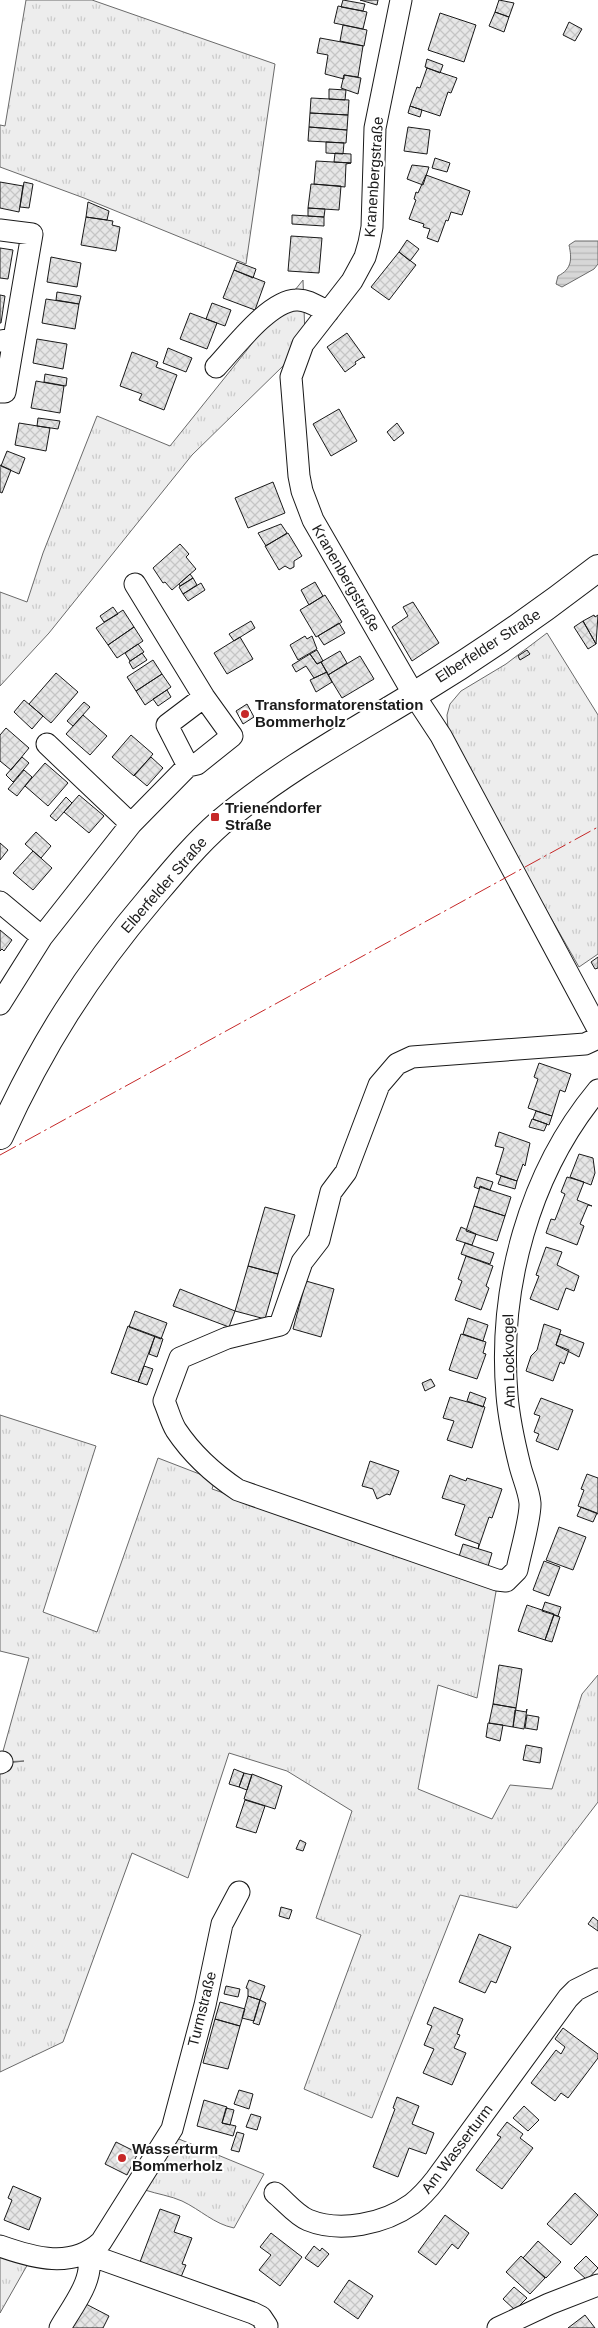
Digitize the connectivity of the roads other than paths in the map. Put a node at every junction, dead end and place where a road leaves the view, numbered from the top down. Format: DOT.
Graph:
graph roads {
  1 [pos="401,0"];
  2 [pos="0,230"];
  3 [pos="328,312"];
  4 [pos="7,340"];
  5 [pos="216,367"];
  6 [pos="0,392"];
  7 [pos="598,568"];
  8 [pos="136,584"];
  9 [pos="414,694"];
  10 [pos="204,697"];
  11 [pos="47,744"];
  12 [pos="188,766"];
  13 [pos="131,824"];
  14 [pos="0,902"];
  15 [pos="42,937"];
  16 [pos="0,1004"];
  17 [pos="598,1029"];
  18 [pos="598,1038"];
  19 [pos="598,1090"];
  20 [pos="0,1136"];
  21 [pos="239,1892"];
  22 [pos="598,1979"];
  23 [pos="275,2193"];
  24 [pos="0,2246"];
  25 [pos="89,2253"];
  26 [pos="598,2285"];
  27 [pos="267,2326"];
  28 [pos="60,2328"];
  29 [pos="498,2328"];
  1 -- 3 [label="street, Kranenbergstraße"];
  2 -- 4 [label="street"];
  3 -- 5 [label="street"];
  3 -- 9 [label="street, Kranenbergstraße"];
  4 -- 6 [label="street"];
  7 -- 9 [label="main road, Elberfelder Straße"];
  8 -- 10 [label="street"];
  9 -- 17 [label="street"];
  9 -- 20 [label="main road, Elberfelder Straße"];
  10 -- 12 [label="street"];
  10 -- 12 [label="street"];
  11 -- 13 [label="street"];
  12 -- 13 [label="street"];
  13 -- 15 [label="street"];
  14 -- 15 [label="street"];
  15 -- 16 [label="street"];
  18 -- 19 [label="street, Am Lockvogel"];
  21 -- 25 [label="street, Turmstraße"];
  22 -- 23 [label="street, Am Wasserturm"];
  24 -- 25 [label="street"];
  25 -- 27 [label="street"];
  25 -- 28 [label="street"];
  26 -- 29 [label="street"];
}
